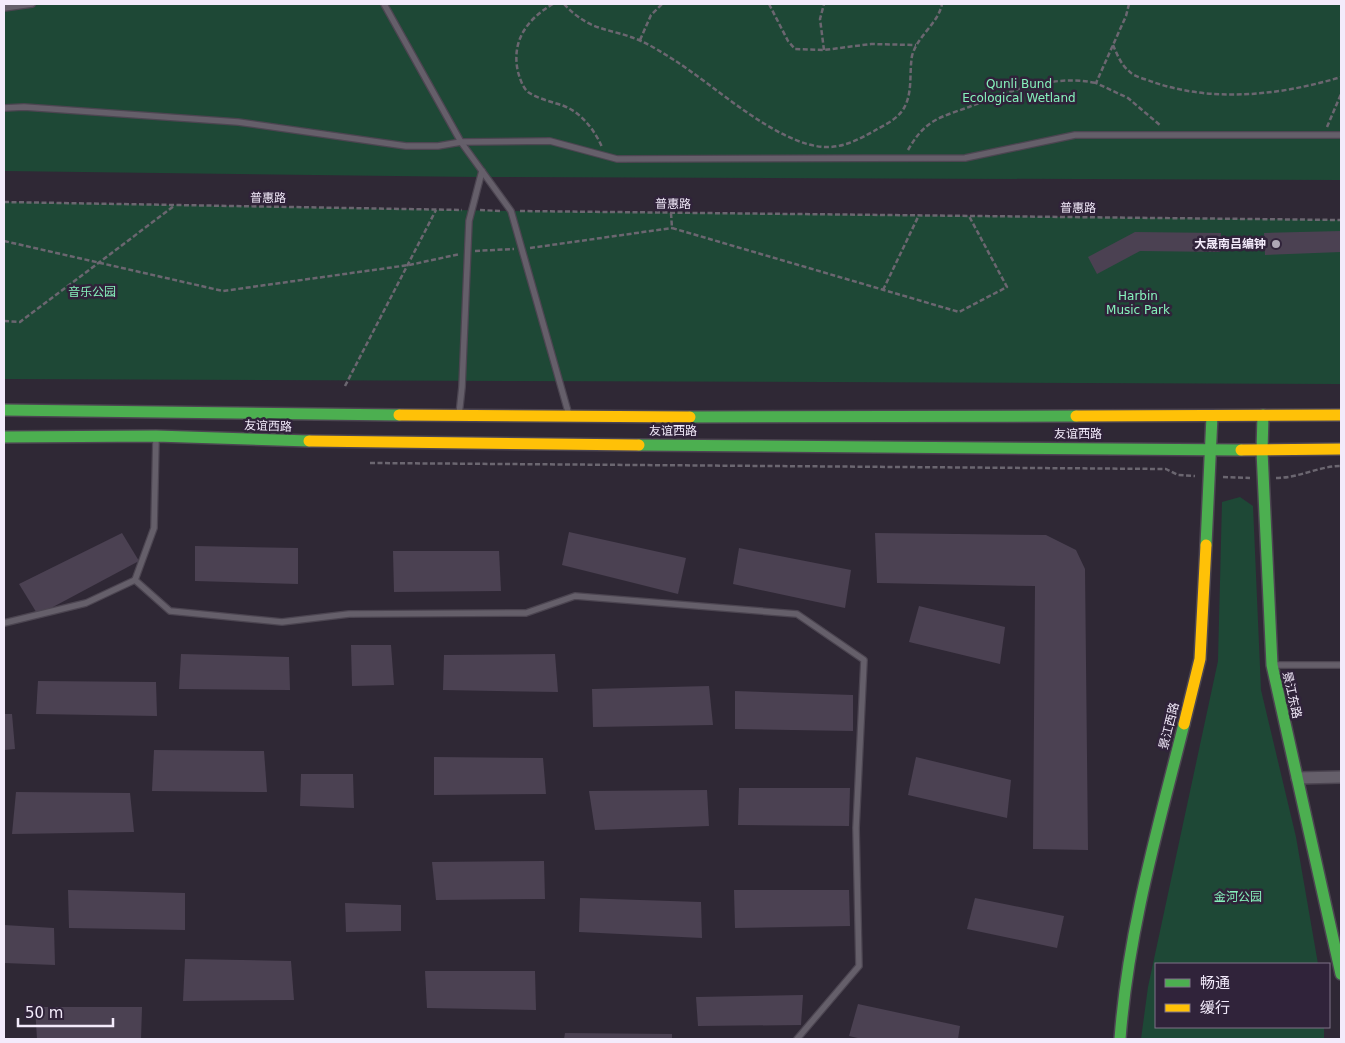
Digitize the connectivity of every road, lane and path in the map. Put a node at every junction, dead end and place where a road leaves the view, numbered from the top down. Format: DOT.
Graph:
graph roads {
  1 [pos="32,4"];
  2 [pos="384,4"];
  3 [pos="553,4"];
  4 [pos="564,4"];
  5 [pos="662,4"];
  6 [pos="769,4"];
  7 [pos="824,4"];
  8 [pos="942,4"];
  9 [pos="1128,4"];
  10 [pos="4,8"];
  11 [pos="640,40"];
  12 [pos="916,45"];
  13 [pos="1113,45"];
  14 [pos="824,50"];
  15 [pos="1341,78"];
  16 [pos="1096,82"];
  17 [pos="1341,94"];
  18 [pos="4,108"];
  19 [pos="1171,135"];
  20 [pos="1323,135"];
  21 [pos="1341,135"];
  22 [pos="461,142"];
  23 [pos="606,156"];
  24 [pos="902,158"];
  25 [pos="482,171"];
  26 [pos="4,202"];
  27 [pos="175,205"];
  28 [pos="436,210"];
  29 [pos="471,210"];
  30 [pos="511,211"];
  31 [pos="671,213"];
  32 [pos="919,215"];
  33 [pos="969,216"];
  34 [pos="1341,220"];
  35 [pos="672,228"];
  36 [pos="4,241"];
  37 [pos="522,249"];
  38 [pos="468,252"];
  39 [pos="98,262"];
  40 [pos="409,265"];
  41 [pos="884,290"];
  42 [pos="4,321"];
  43 [pos="344,386"];
  44 [pos="4,410"];
  45 [pos="1263,415"];
  46 [pos="1341,415"];
  47 [pos="1212,416"];
  48 [pos="459,417"];
  49 [pos="569,417"];
  50 [pos="156,436"];
  51 [pos="4,437"];
  52 [pos="1212,449"];
  53 [pos="1341,449"];
  54 [pos="1262,451"];
  55 [pos="370,462"];
  56 [pos="1341,466"];
  57 [pos="1210,477"];
  58 [pos="1263,478"];
  59 [pos="135,580"];
  60 [pos="4,623"];
  61 [pos="1272,665"];
  62 [pos="1341,665"];
  63 [pos="1341,777"];
  64 [pos="1297,778"];
  65 [pos="1341,974"];
  66 [pos="797,1039"];
  67 [pos="1120,1039"];
  1 -- 10 [label="lane"];
  2 -- 22 [label="lane"];
  3 -- 23 [label="path"];
  4 -- 11 [label="path"];
  5 -- 11 [label="path"];
  6 -- 14 [label="path"];
  7 -- 14 [label="path"];
  8 -- 12 [label="path"];
  9 -- 13 [label="path"];
  11 -- 12 [label="path"];
  12 -- 14 [label="path"];
  13 -- 15 [label="path"];
  13 -- 16 [label="path"];
  16 -- 19 [label="path"];
  16 -- 24 [label="path"];
  17 -- 20 [label="path"];
  18 -- 22 [label="lane"];
  19 -- 20 [label="lane"];
  19 -- 24 [label="lane"];
  20 -- 21 [label="lane"];
  22 -- 23 [label="lane"];
  22 -- 25 [label="lane"];
  23 -- 24 [label="lane"];
  25 -- 29 [label="lane"];
  25 -- 30 [label="lane"];
  26 -- 27 [label="path, 普惠路"];
  27 -- 28 [label="path, 普惠路"];
  27 -- 39 [label="path"];
  28 -- 29 [label="path, 普惠路"];
  28 -- 40 [label="path"];
  29 -- 30 [label="path, 普惠路"];
  29 -- 38 [label="lane"];
  30 -- 31 [label="path, 普惠路"];
  30 -- 37 [label="lane"];
  31 -- 32 [label="path, 普惠路"];
  31 -- 35 [label="path"];
  32 -- 33 [label="path, 普惠路"];
  32 -- 41 [label="path"];
  33 -- 34 [label="path, 普惠路"];
  33 -- 41 [label="path"];
  35 -- 37 [label="path"];
  35 -- 41 [label="path"];
  36 -- 39 [label="path"];
  37 -- 38 [label="path"];
  37 -- 49 [label="lane"];
  38 -- 40 [label="path"];
  38 -- 48 [label="lane"];
  39 -- 40 [label="path"];
  39 -- 42 [label="path"];
  40 -- 43 [label="path"];
  44 -- 48 [label="main road, 友谊西路"];
  45 -- 46 [label="main road, 友谊西路"];
  45 -- 47 [label="main road, 友谊西路"];
  45 -- 54 [label="main road, 景江东路"];
  47 -- 49 [label="main road, 友谊西路"];
  47 -- 52 [label="main road, 景江西路"];
  48 -- 49 [label="main road, 友谊西路"];
  50 -- 51 [label="main road, 友谊西路"];
  50 -- 52 [label="main road, 友谊西路"];
  50 -- 59 [label="lane"];
  52 -- 54 [label="main road, 友谊西路"];
  52 -- 57 [label="main road, 景江西路"];
  53 -- 54 [label="main road, 友谊西路"];
  54 -- 58 [label="main road, 景江东路"];
  55 -- 57 [label="path"];
  56 -- 58 [label="path"];
  57 -- 58 [label="path"];
  57 -- 67 [label="main road, 景江西路"];
  58 -- 61 [label="main road, 景江东路"];
  59 -- 60 [label="lane"];
  59 -- 66 [label="lane"];
  61 -- 62 [label="lane"];
  61 -- 64 [label="main road, 景江东路"];
  63 -- 64 [label="street"];
  64 -- 65 [label="main road, 景江东路"];
}
